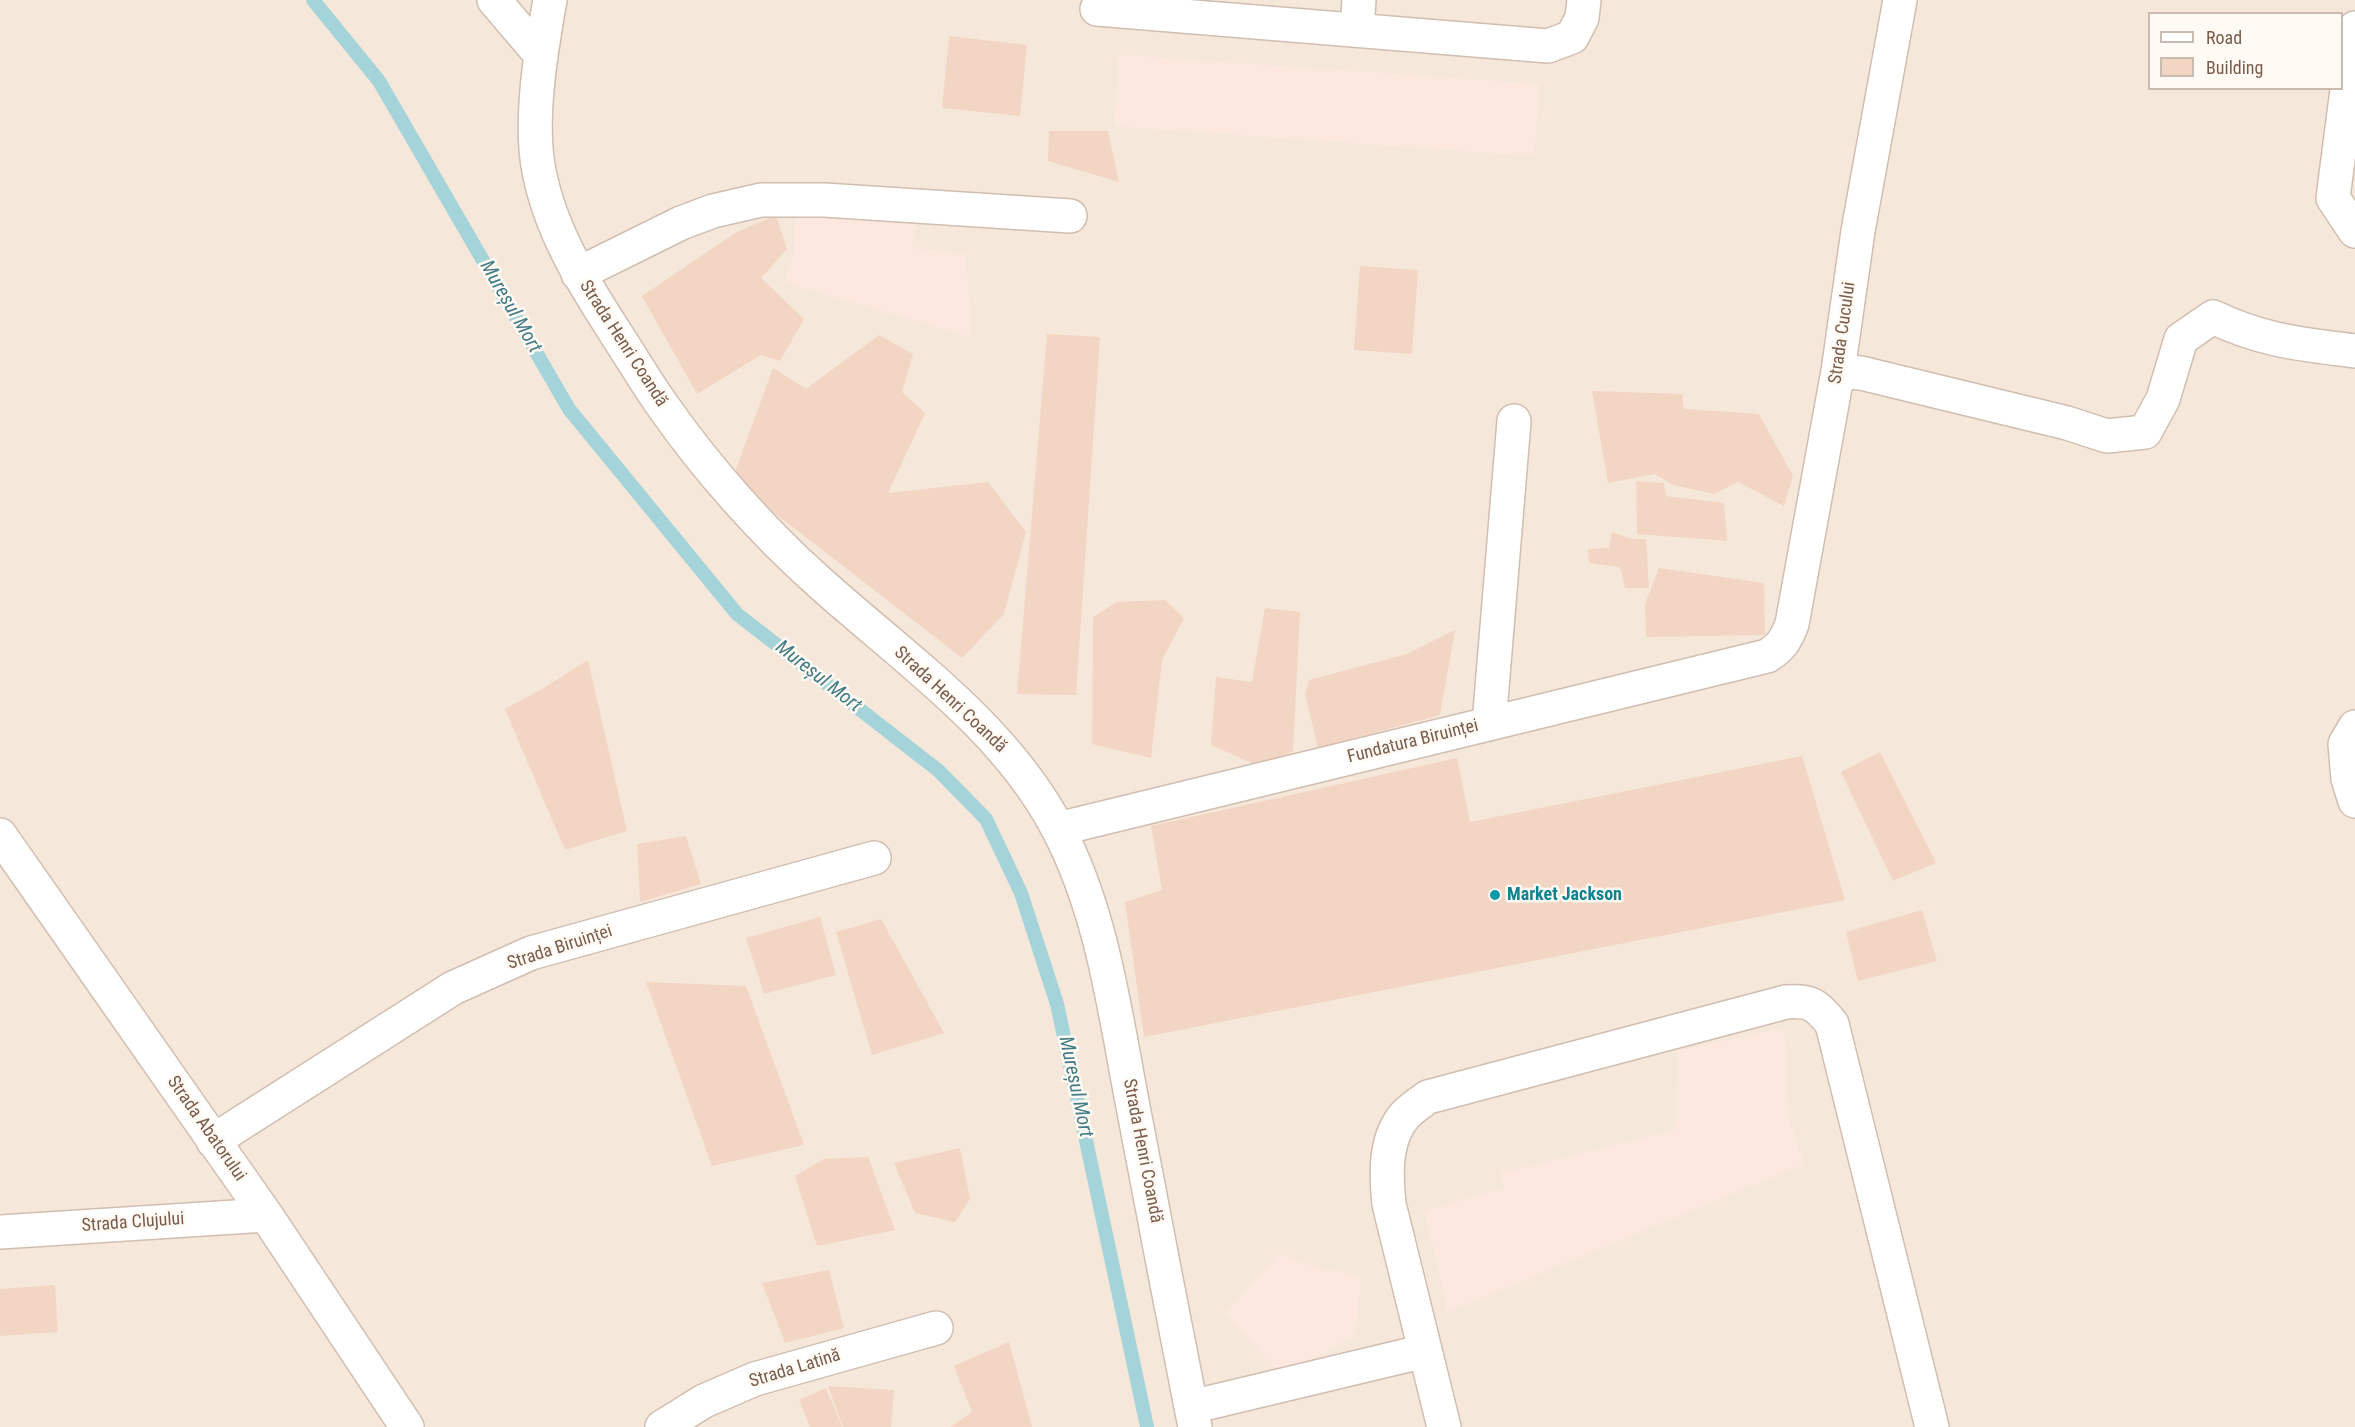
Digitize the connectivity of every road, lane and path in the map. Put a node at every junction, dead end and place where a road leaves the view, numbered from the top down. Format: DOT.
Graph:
graph roads {
  1 [pos="494,0"];
  2 [pos="550,0"];
  3 [pos="1584,0"];
  4 [pos="1900,0"];
  5 [pos="1097,9"];
  6 [pos="1358,15"];
  7 [pos="2355,27"];
  8 [pos="540,54"];
  9 [pos="1070,216"];
  10 [pos="2355,231"];
  11 [pos="578,274"];
  12 [pos="2355,351"];
  13 [pos="1838,371"];
  14 [pos="1514,421"];
  15 [pos="1767,656"];
  16 [pos="1489,724"];
  17 [pos="2355,727"];
  18 [pos="2355,801"];
  19 [pos="1058,829"];
  20 [pos="0,835"];
  21 [pos="874,858"];
  22 [pos="213,1141"];
  23 [pos="266,1215"];
  24 [pos="0,1232"];
  25 [pos="936,1328"];
  26 [pos="1425,1351"];
  27 [pos="1193,1417"];
  28 [pos="407,1427"];
  29 [pos="662,1427"];
  30 [pos="1444,1427"];
  31 [pos="1932,1427"];
  1 -- 8 [label="street"];
  2 -- 8 [label="street, Strada Henri Coandă"];
  3 -- 6 [label="street"];
  4 -- 13 [label="street, Strada Cucului"];
  5 -- 6 [label="street"];
  7 -- 10 [label="street"];
  8 -- 11 [label="street, Strada Henri Coandă"];
  9 -- 11 [label="street, Strada Henri Coandă"];
  11 -- 19 [label="street, Strada Henri Coandă"];
  12 -- 13 [label="street"];
  13 -- 15 [label="street, Strada Cucului"];
  14 -- 16 [label="street"];
  15 -- 16 [label="street, Fundatura Biruinței"];
  16 -- 19 [label="street, Fundatura Biruinței"];
  17 -- 18 [label="street"];
  19 -- 27 [label="street, Strada Henri Coandă"];
  20 -- 22 [label="street, Strada Abatorului"];
  21 -- 22 [label="street, Strada Biruinței"];
  22 -- 23 [label="street, Strada Abatorului"];
  23 -- 24 [label="street, Strada Clujului"];
  23 -- 28 [label="street, Strada Abatorului"];
  25 -- 29 [label="street, Strada Latină"];
  26 -- 27 [label="street"];
  26 -- 30 [label="street"];
  26 -- 31 [label="street"];
}
